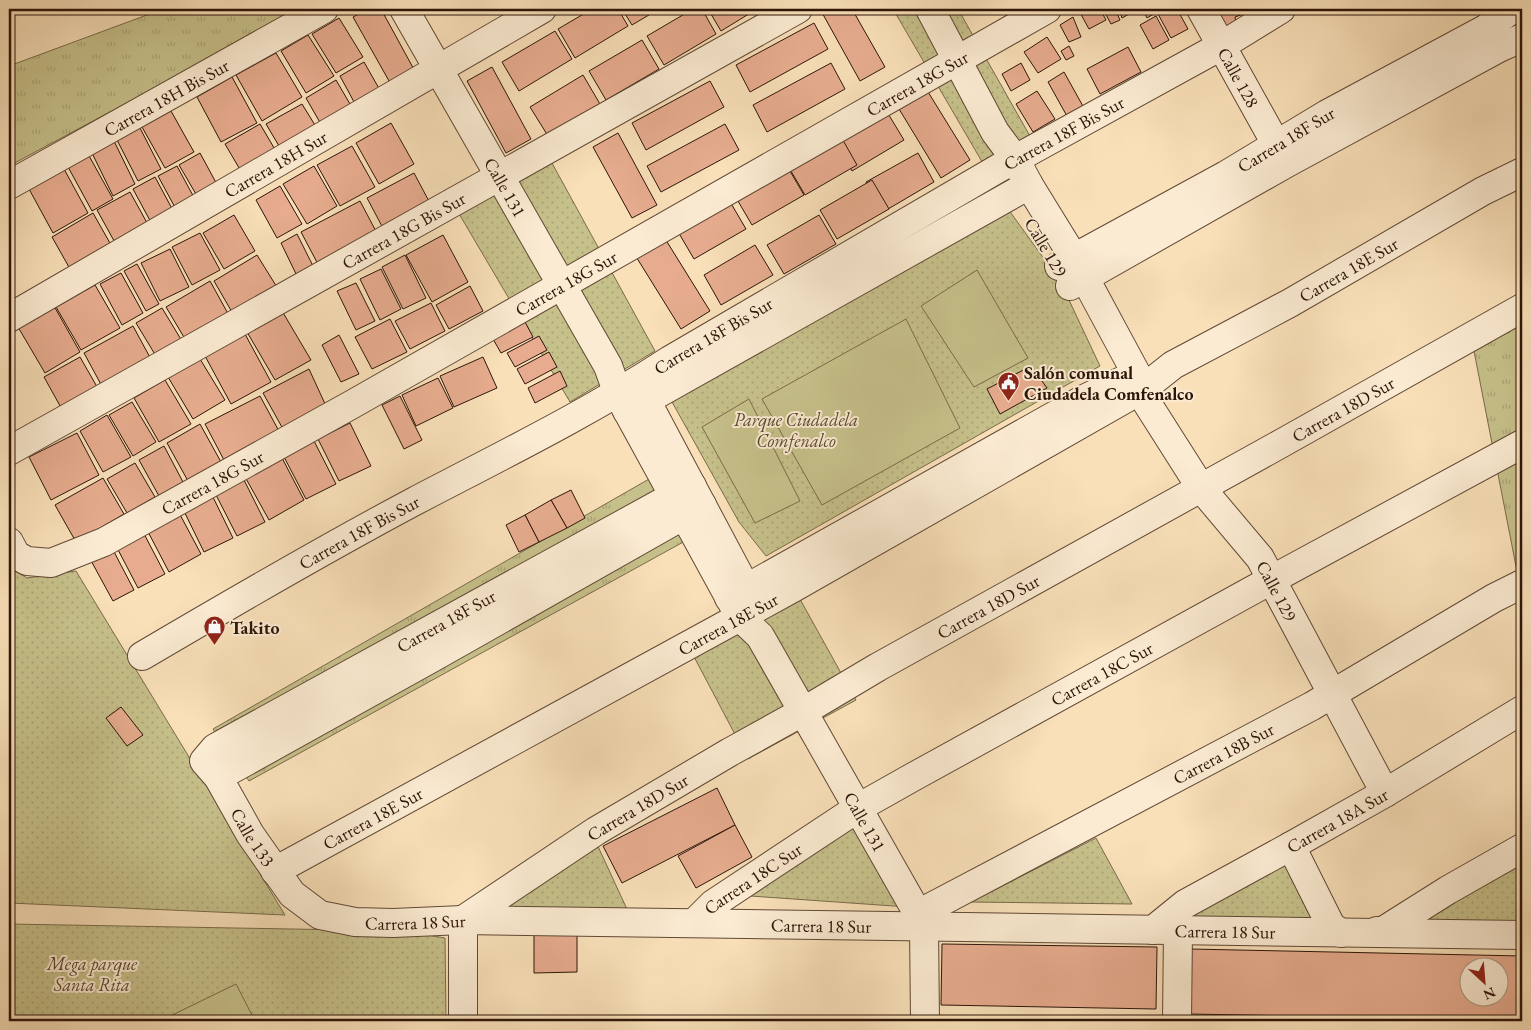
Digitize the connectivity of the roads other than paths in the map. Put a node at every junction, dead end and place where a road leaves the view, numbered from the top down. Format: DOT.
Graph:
graph roads {
  1 [pos="324,9"];
  2 [pos="404,9"];
  3 [pos="542,9"];
  4 [pos="798,9"];
  5 [pos="930,9"];
  6 [pos="1047,9"];
  7 [pos="1202,9"];
  8 [pos="1281,9"];
  9 [pos="1512,9"];
  10 [pos="1517,9"];
  11 [pos="1522,36"];
  12 [pos="1221,46"];
  13 [pos="957,59"];
  14 [pos="438,69"];
  15 [pos="1276,144"];
  16 [pos="1007,163"];
  17 [pos="1522,172"];
  18 [pos="499,176"];
  19 [pos="9,185"];
  20 [pos="1021,189"];
  21 [pos="1072,272"];
  22 [pos="562,286"];
  23 [pos="1522,308"];
  24 [pos="9,318"];
  25 [pos="1136,388"];
  26 [pos="632,397"];
  27 [pos="1522,444"];
  28 [pos="9,451"];
  29 [pos="1201,488"];
  30 [pos="688,500"];
  31 [pos="9,542"];
  32 [pos="1271,580"];
  33 [pos="1522,584"];
  34 [pos="743,603"];
  35 [pos="142,656"];
  36 [pos="1332,694"];
  37 [pos="1522,710"];
  38 [pos="804,712"];
  39 [pos="211,769"];
  40 [pos="1385,793"];
  41 [pos="858,808"];
  42 [pos="1291,846"];
  43 [pos="1522,848"];
  44 [pos="275,871"];
  45 [pos="292,894"];
  46 [pos="463,920"];
  47 [pos="921,920"];
  48 [pos="694,923"];
  49 [pos="1165,930"];
  50 [pos="1348,933"];
  51 [pos="1522,935"];
  52 [pos="463,1021"];
  53 [pos="925,1021"];
  54 [pos="1177,1021"];
  1 -- 19 [label="street, Carrera 18H Bis Sur"];
  2 -- 14 [label="street, Calle 131"];
  3 -- 14 [label="street, Carrera 18H Sur"];
  4 -- 18 [label="street, Carrera 18G Bis Sur"];
  5 -- 13 [label="street, Calle 129"];
  6 -- 13 [label="street, Carrera 18G Sur"];
  7 -- 12 [label="street, Calle 128"];
  8 -- 12 [label="street, Carrera 18F Bis Sur"];
  9 -- 15 [label="street, Carrera 18F Sur"];
  10 -- 11 [label="street"];
  11 -- 21 [label="street, Carrera 18F Sur"];
  12 -- 15 [label="street, Calle 128"];
  12 -- 16 [label="street, Carrera 18F Bis Sur"];
  13 -- 16 [label="street, Calle 129"];
  13 -- 22 [label="street, Carrera 18G Sur"];
  14 -- 18 [label="street, Calle 131"];
  14 -- 24 [label="street, Carrera 18H Sur"];
  15 -- 21 [label="street, Carrera 18F Sur"];
  16 -- 20 [label="street, Calle 129"];
  16 -- 26 [label="street, Carrera 18F Bis Sur"];
  17 -- 25 [label="street, Carrera 18E Sur"];
  18 -- 22 [label="street, Calle 131"];
  18 -- 28 [label="street, Carrera 18G Bis Sur"];
  20 -- 21 [label="street, Calle 129"];
  20 -- 26 [label="street, Carrera 18F Bis Sur"];
  21 -- 25 [label="street, Calle 129"];
  22 -- 26 [label="street, Calle 131"];
  22 -- 31 [label="street, Carrera 18G Sur"];
  23 -- 29 [label="street, Carrera 18D Sur"];
  25 -- 29 [label="street, Calle 129"];
  25 -- 34 [label="street, Carrera 18E Sur"];
  26 -- 30 [label="street, Calle 131"];
  26 -- 35 [label="street, Carrera 18F Bis Sur"];
  27 -- 32 [label="street, Carrera 18C Sur"];
  29 -- 32 [label="street, Calle 129"];
  29 -- 38 [label="street, Carrera 18D Sur"];
  30 -- 34 [label="street, Calle 131"];
  30 -- 39 [label="street, Carrera 18F Sur"];
  32 -- 36 [label="street, Calle 129"];
  32 -- 41 [label="street, Carrera 18C Sur"];
  33 -- 36 [label="street, Carrera 18B Sur"];
  34 -- 38 [label="street, Calle 131"];
  34 -- 44 [label="street, Carrera 18E Sur"];
  36 -- 40 [label="street, Calle 129"];
  36 -- 47 [label="street, Carrera 18B Sur"];
  37 -- 40 [label="street, Carrera 18A Sur"];
  38 -- 41 [label="street, Calle 131"];
  38 -- 46 [label="street, Carrera 18D Sur"];
  39 -- 44 [label="street, Calle 133"];
  40 -- 42 [label="street, Carrera 18A Sur"];
  41 -- 47 [label="street, Calle 131"];
  41 -- 48 [label="street, Carrera 18C Sur"];
  42 -- 49 [label="street, Carrera 18A Sur"];
  42 -- 50 [label="street"];
  43 -- 50 [label="street, Carrera 18 Sur"];
  44 -- 45 [label="street, Calle 133"];
  45 -- 46 [label="street, Carrera 18 Sur"];
  46 -- 48 [label="street, Carrera 18 Sur"];
  46 -- 52 [label="street"];
  47 -- 48 [label="street, Carrera 18 Sur"];
  47 -- 49 [label="street, Carrera 18 Sur"];
  47 -- 53 [label="street, Calle 131"];
  49 -- 50 [label="street, Carrera 18 Sur"];
  49 -- 54 [label="street"];
  50 -- 51 [label="street, Carrera 18 Sur"];
}
